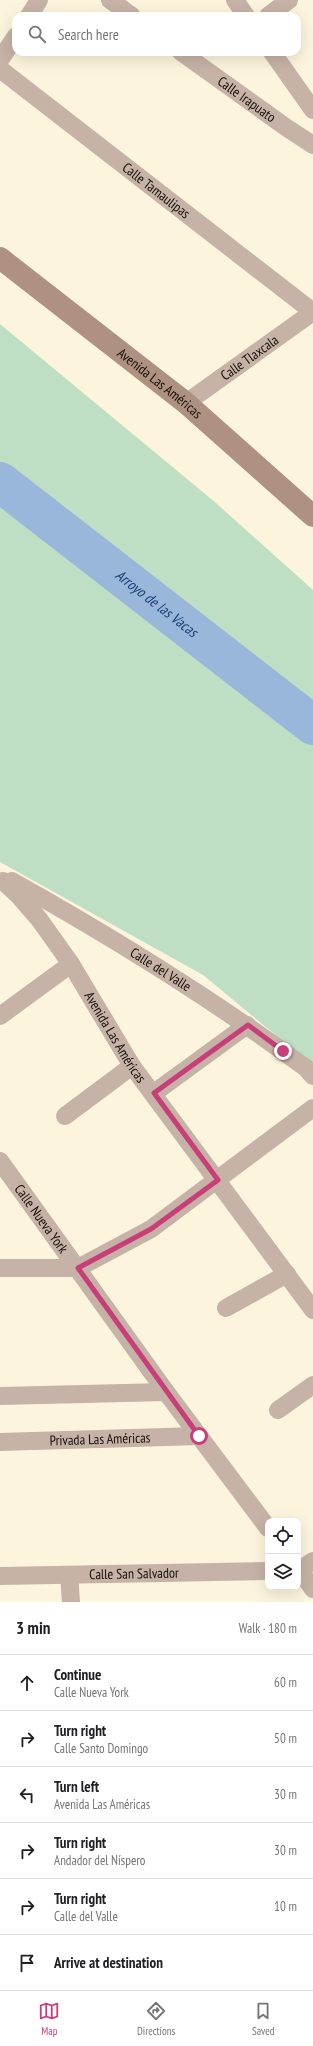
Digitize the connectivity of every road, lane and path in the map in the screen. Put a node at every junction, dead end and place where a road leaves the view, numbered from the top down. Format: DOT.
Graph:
graph roads {
  1 [pos="39,0"];
  2 [pos="110,0"];
  3 [pos="235,0"];
  4 [pos="289,0"];
  5 [pos="32,12"];
  6 [pos="126,12"];
  7 [pos="243,12"];
  8 [pos="273,12"];
  9 [pos="12,42"];
  10 [pos="187,56"];
  11 [pos="275,56"];
  12 [pos="0,60"];
  13 [pos="0,69"];
  14 [pos="313,110"];
  15 [pos="313,145"];
  16 [pos="0,258"];
  17 [pos="313,312"];
  18 [pos="186,404"];
  19 [pos="313,516"];
  20 [pos="2,879"];
  21 [pos="71,964"];
  22 [pos="0,1016"];
  23 [pos="248,1025"];
  24 [pos="132,1066"];
  25 [pos="313,1076"];
  26 [pos="154,1093"];
  27 [pos="313,1108"];
  28 [pos="65,1116"];
  29 [pos="0,1160"];
  30 [pos="218,1180"];
  31 [pos="0,1268"];
  32 [pos="78,1268"];
  33 [pos="287,1274"];
  34 [pos="226,1308"];
  35 [pos="313,1310"];
  36 [pos="313,1386"];
  37 [pos="166,1392"];
  38 [pos="0,1396"];
  39 [pos="278,1410"];
  40 [pos="199,1436"];
  41 [pos="0,1442"];
  42 [pos="265,1524"];
  43 [pos="302,1568"];
  44 [pos="265,1571"];
  45 [pos="69,1575"];
  46 [pos="0,1576"];
  47 [pos="313,1588"];
  48 [pos="71,1602"];
  1 -- 5 [label="street"];
  2 -- 6 [label="street"];
  3 -- 7 [label="street"];
  4 -- 8 [label="street"];
  9 -- 12 [label="street"];
  10 -- 15 [label="street, Calle Irapuato"];
  11 -- 14 [label="street"];
  13 -- 17 [label="street, Calle Tamaulipas"];
  16 -- 18 [label="street, Avenida Las Américas"];
  17 -- 18 [label="street, Calle Tlaxcala"];
  18 -- 19 [label="street, Avenida Las Américas"];
  20 -- 21 [label="street, Avenida Las Américas"];
  20 -- 23 [label="street, Calle del Valle"];
  21 -- 22 [label="street"];
  21 -- 24 [label="street, Avenida Las Américas"];
  23 -- 25 [label="street, Calle del Valle"];
  23 -- 26 [label="street"];
  24 -- 26 [label="street, Avenida Las Américas"];
  24 -- 28 [label="street"];
  26 -- 30 [label="street, Avenida Las Américas"];
  27 -- 30 [label="street"];
  29 -- 32 [label="street, Calle Nueva York"];
  30 -- 32 [label="street"];
  30 -- 33 [label="street, Avenida Las Américas"];
  31 -- 32 [label="street"];
  32 -- 37 [label="street, Calle Nueva York"];
  33 -- 34 [label="street"];
  33 -- 35 [label="street, Avenida Las Américas"];
  36 -- 39 [label="street"];
  37 -- 38 [label="street"];
  37 -- 40 [label="street, Calle Nueva York"];
  40 -- 41 [label="street, Privada Las Américas"];
  40 -- 42 [label="street, Calle Nueva York"];
  43 -- 47 [label="street"];
  44 -- 45 [label="street, Calle San Salvador"];
  45 -- 46 [label="street, Calle San Salvador"];
  45 -- 48 [label="street"];
}
